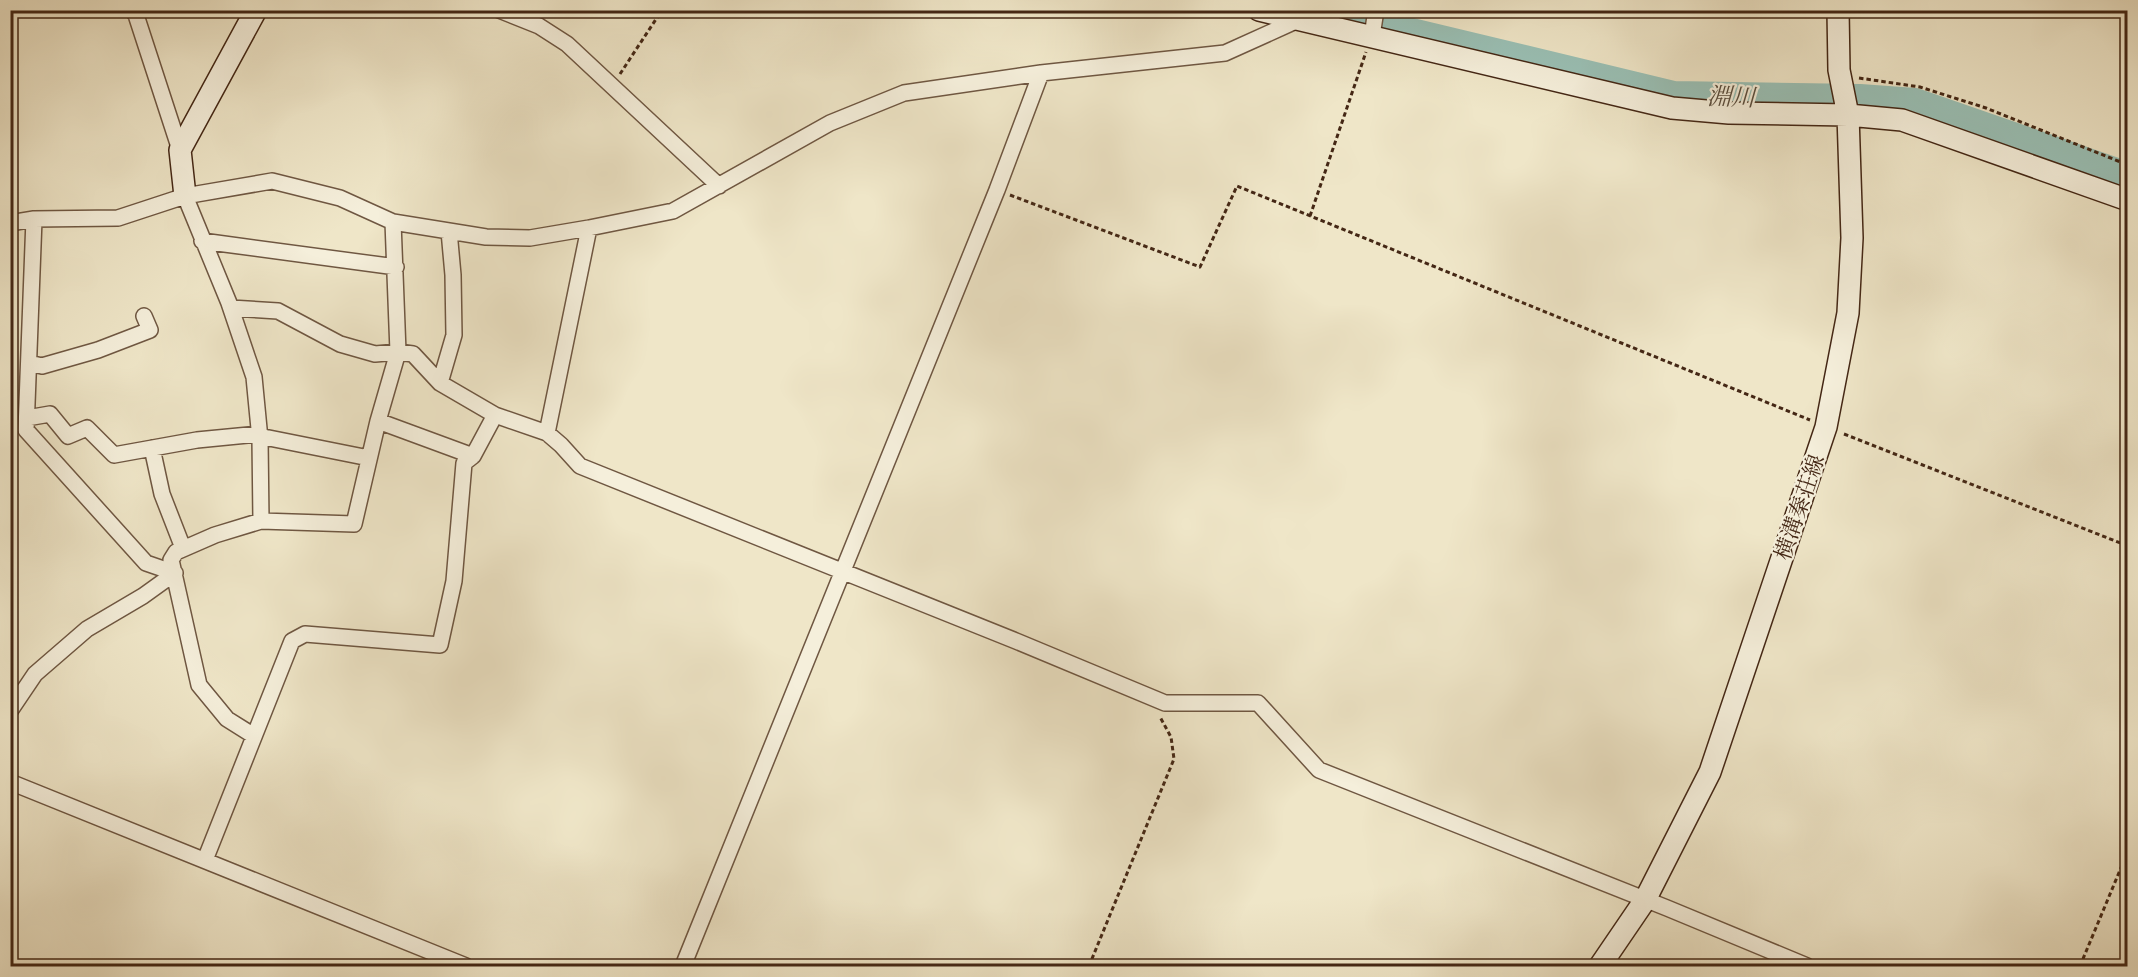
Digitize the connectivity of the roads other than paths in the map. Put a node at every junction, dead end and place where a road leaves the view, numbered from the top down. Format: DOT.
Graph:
graph roads {
  1 [pos="132,10"];
  2 [pos="256,10"];
  3 [pos="499,10"];
  4 [pos="1259,10"];
  5 [pos="1376,10"];
  6 [pos="1838,10"];
  7 [pos="1298,20"];
  8 [pos="1371,36"];
  9 [pos="1041,73"];
  10 [pos="1848,115"];
  11 [pos="180,150"];
  12 [pos="719,186"];
  13 [pos="185,196"];
  14 [pos="2127,200"];
  15 [pos="34,219"];
  16 [pos="393,222"];
  17 [pos="10,223"];
  18 [pos="589,228"];
  19 [pos="449,231"];
  20 [pos="202,241"];
  21 [pos="396,267"];
  22 [pos="231,308"];
  23 [pos="144,316"];
  24 [pos="398,352"];
  25 [pos="29,363"];
  26 [pos="440,383"];
  27 [pos="495,415"];
  28 [pos="27,418"];
  29 [pos="378,421"];
  30 [pos="547,433"];
  31 [pos="259,434"];
  32 [pos="152,448"];
  33 [pos="473,456"];
  34 [pos="369,458"];
  35 [pos="261,521"];
  36 [pos="183,548"];
  37 [pos="842,571"];
  38 [pos="175,573"];
  39 [pos="10,711"];
  40 [pos="254,736"];
  41 [pos="10,782"];
  42 [pos="206,860"];
  43 [pos="1646,900"];
  44 [pos="466,966"];
  45 [pos="683,966"];
  46 [pos="1600,966"];
  47 [pos="1807,966"];
  1 -- 11 [label="street"];
  2 -- 11 [label="street"];
  3 -- 12 [label="street"];
  4 -- 7 [label="street"];
  5 -- 8 [label="street"];
  6 -- 10 [label="street, 横溝秦荘線"];
  7 -- 8 [label="street"];
  7 -- 9 [label="street"];
  8 -- 10 [label="street"];
  9 -- 12 [label="street"];
  9 -- 37 [label="street"];
  10 -- 14 [label="street"];
  10 -- 43 [label="street, 横溝秦荘線"];
  11 -- 13 [label="street"];
  12 -- 18 [label="street"];
  13 -- 15 [label="street"];
  13 -- 16 [label="street"];
  13 -- 20 [label="street"];
  15 -- 17 [label="street"];
  15 -- 25 [label="street"];
  16 -- 19 [label="street"];
  16 -- 21 [label="street"];
  18 -- 19 [label="street"];
  18 -- 30 [label="street"];
  19 -- 26 [label="street"];
  20 -- 21 [label="street"];
  20 -- 22 [label="street"];
  21 -- 24 [label="street"];
  22 -- 24 [label="street"];
  22 -- 31 [label="street"];
  23 -- 25 [label="street"];
  24 -- 26 [label="street"];
  24 -- 29 [label="street"];
  25 -- 28 [label="street"];
  26 -- 27 [label="street"];
  27 -- 30 [label="street"];
  27 -- 33 [label="street"];
  28 -- 32 [label="street"];
  28 -- 38 [label="street"];
  29 -- 33 [label="street"];
  29 -- 34 [label="street"];
  30 -- 37 [label="street"];
  31 -- 32 [label="street"];
  31 -- 34 [label="street"];
  31 -- 35 [label="street"];
  32 -- 36 [label="street"];
  33 -- 40 [label="street"];
  34 -- 35 [label="street"];
  35 -- 36 [label="street"];
  36 -- 38 [label="street"];
  37 -- 43 [label="street"];
  37 -- 45 [label="street"];
  38 -- 39 [label="street"];
  38 -- 40 [label="street"];
  40 -- 42 [label="street"];
  41 -- 42 [label="street"];
  42 -- 44 [label="street"];
  43 -- 46 [label="street, 横溝秦荘線"];
  43 -- 47 [label="street"];
}
